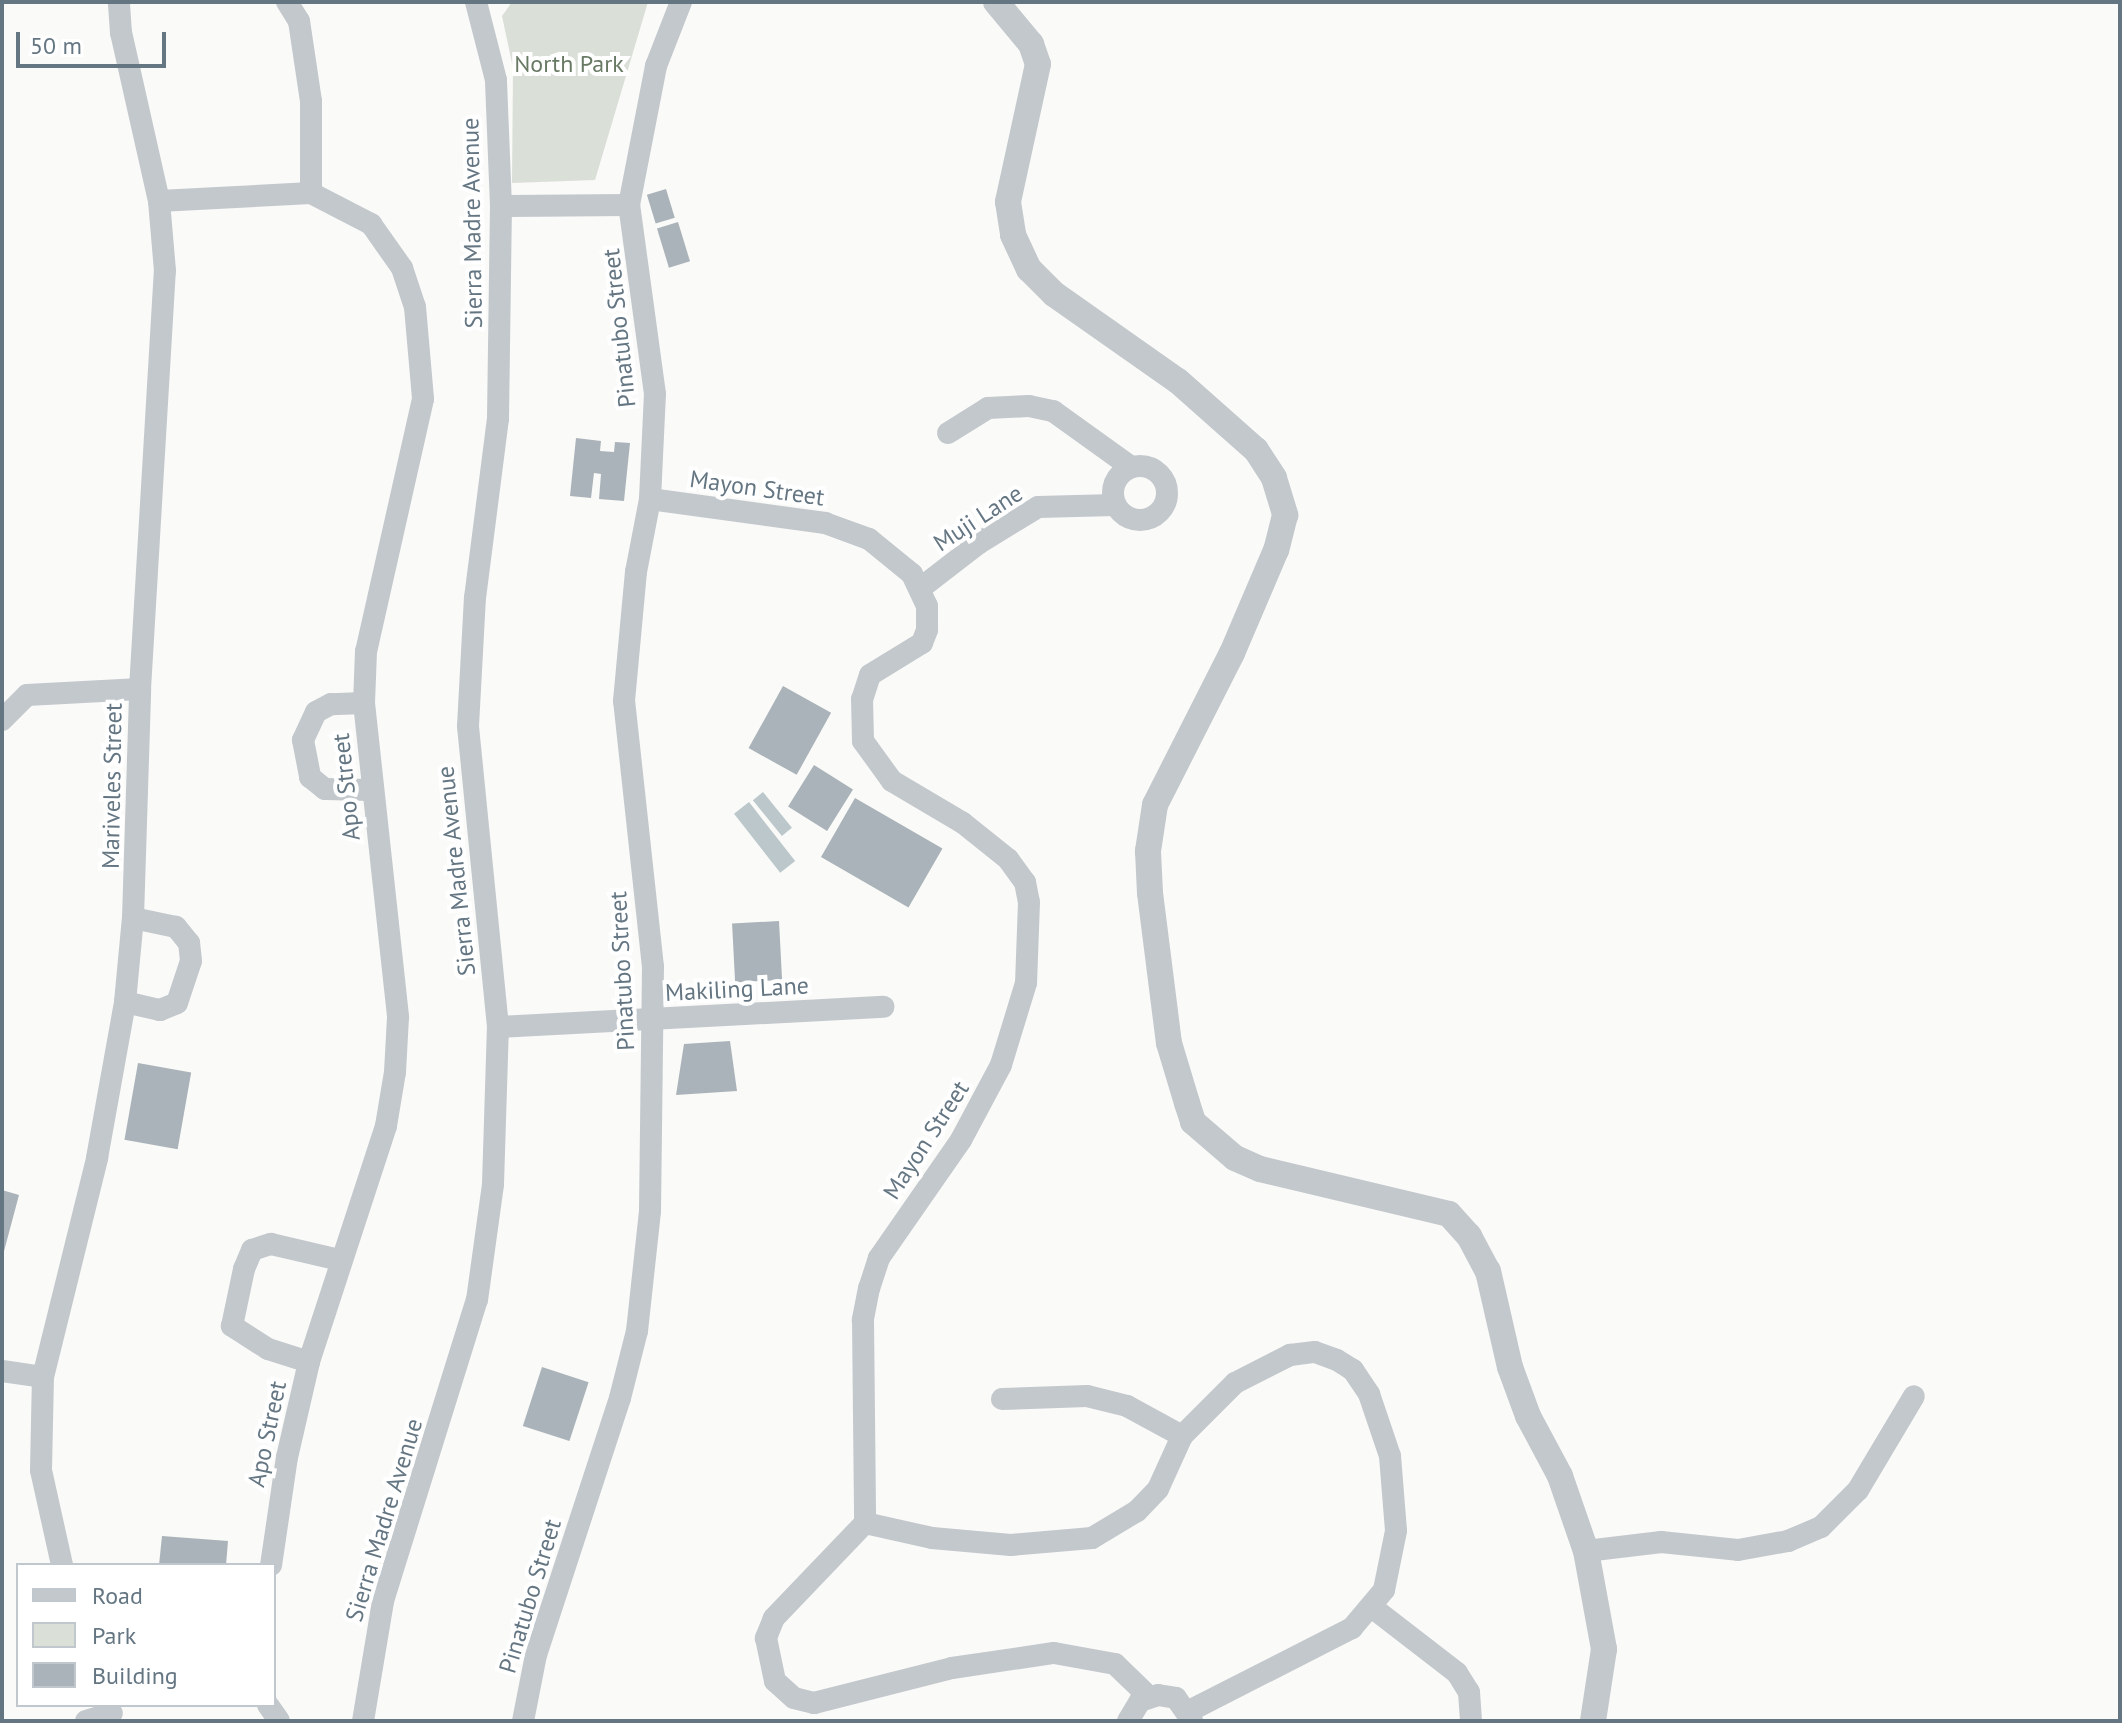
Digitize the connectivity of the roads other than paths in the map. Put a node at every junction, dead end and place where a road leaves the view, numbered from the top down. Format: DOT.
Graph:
graph roads {
  1 [pos="119,2"];
  2 [pos="287,2"];
  3 [pos="476,2"];
  4 [pos="681,2"];
  5 [pos="996,2"];
  6 [pos="311,193"];
  7 [pos="159,201"];
  8 [pos="629,205"];
  9 [pos="501,206"];
  10 [pos="948,433"];
  11 [pos="1131,467"];
  12 [pos="650,499"];
  13 [pos="1115,505"];
  14 [pos="922,587"];
  15 [pos="140,689"];
  16 [pos="364,703"];
  17 [pos="2,720"];
  18 [pos="370,790"];
  19 [pos="133,918"];
  20 [pos="125,1002"];
  21 [pos="883,1007"];
  22 [pos="653,1020"];
  23 [pos="498,1027"];
  24 [pos="340,1260"];
  25 [pos="309,1362"];
  26 [pos="2,1371"];
  27 [pos="43,1377"];
  28 [pos="1914,1396"];
  29 [pos="1002,1399"];
  30 [pos="1182,1436"];
  31 [pos="865,1523"];
  32 [pos="1586,1551"];
  33 [pos="62,1563"];
  34 [pos="271,1563"];
  35 [pos="1373,1608"];
  36 [pos="1149,1697"];
  37 [pos="112,1713"];
  38 [pos="1190,1716"];
  39 [pos="86,1721"];
  40 [pos="363,1721"];
  41 [pos="523,1721"];
  42 [pos="1128,1721"];
  43 [pos="1471,1721"];
  44 [pos="1593,1721"];
  1 -- 7 [label="street, Mariveles Street"];
  2 -- 6 [label="street"];
  3 -- 9 [label="street, Sierra Madre Avenue"];
  4 -- 8 [label="street, Pinatubo Street"];
  5 -- 32 [label="street"];
  6 -- 7 [label="street"];
  6 -- 16 [label="street, Apo Street"];
  7 -- 15 [label="street, Mariveles Street"];
  8 -- 9 [label="street"];
  8 -- 12 [label="street, Pinatubo Street"];
  9 -- 23 [label="street, Sierra Madre Avenue"];
  10 -- 11 [label="street"];
  11 -- 13 [label="street"];
  11 -- 13 [label="street"];
  12 -- 14 [label="street, Mayon Street"];
  12 -- 22 [label="street, Pinatubo Street"];
  13 -- 14 [label="street, Muji Lane"];
  14 -- 31 [label="street, Mayon Street"];
  15 -- 17 [label="street"];
  15 -- 19 [label="street, Mariveles Street"];
  16 -- 18 [label="street, Apo Street"];
  16 -- 18 [label="street"];
  18 -- 24 [label="street, Apo Street"];
  19 -- 20 [label="street, Mariveles Street"];
  19 -- 20 [label="street"];
  20 -- 27 [label="street, Mariveles Street"];
  21 -- 22 [label="street, Makiling Lane"];
  22 -- 23 [label="street, Makiling Lane"];
  22 -- 41 [label="street, Pinatubo Street"];
  23 -- 40 [label="street, Sierra Madre Avenue"];
  24 -- 25 [label="street, Apo Street"];
  24 -- 25 [label="street"];
  25 -- 34 [label="street, Apo Street"];
  26 -- 27 [label="street"];
  27 -- 33 [label="street, Mariveles Street"];
  28 -- 32 [label="street"];
  29 -- 30 [label="street"];
  30 -- 31 [label="street"];
  30 -- 35 [label="street"];
  31 -- 36 [label="street"];
  32 -- 44 [label="street"];
  35 -- 38 [label="street"];
  35 -- 43 [label="street"];
  36 -- 38 [label="street"];
  36 -- 42 [label="street"];
  37 -- 39 [label="street"];
}
